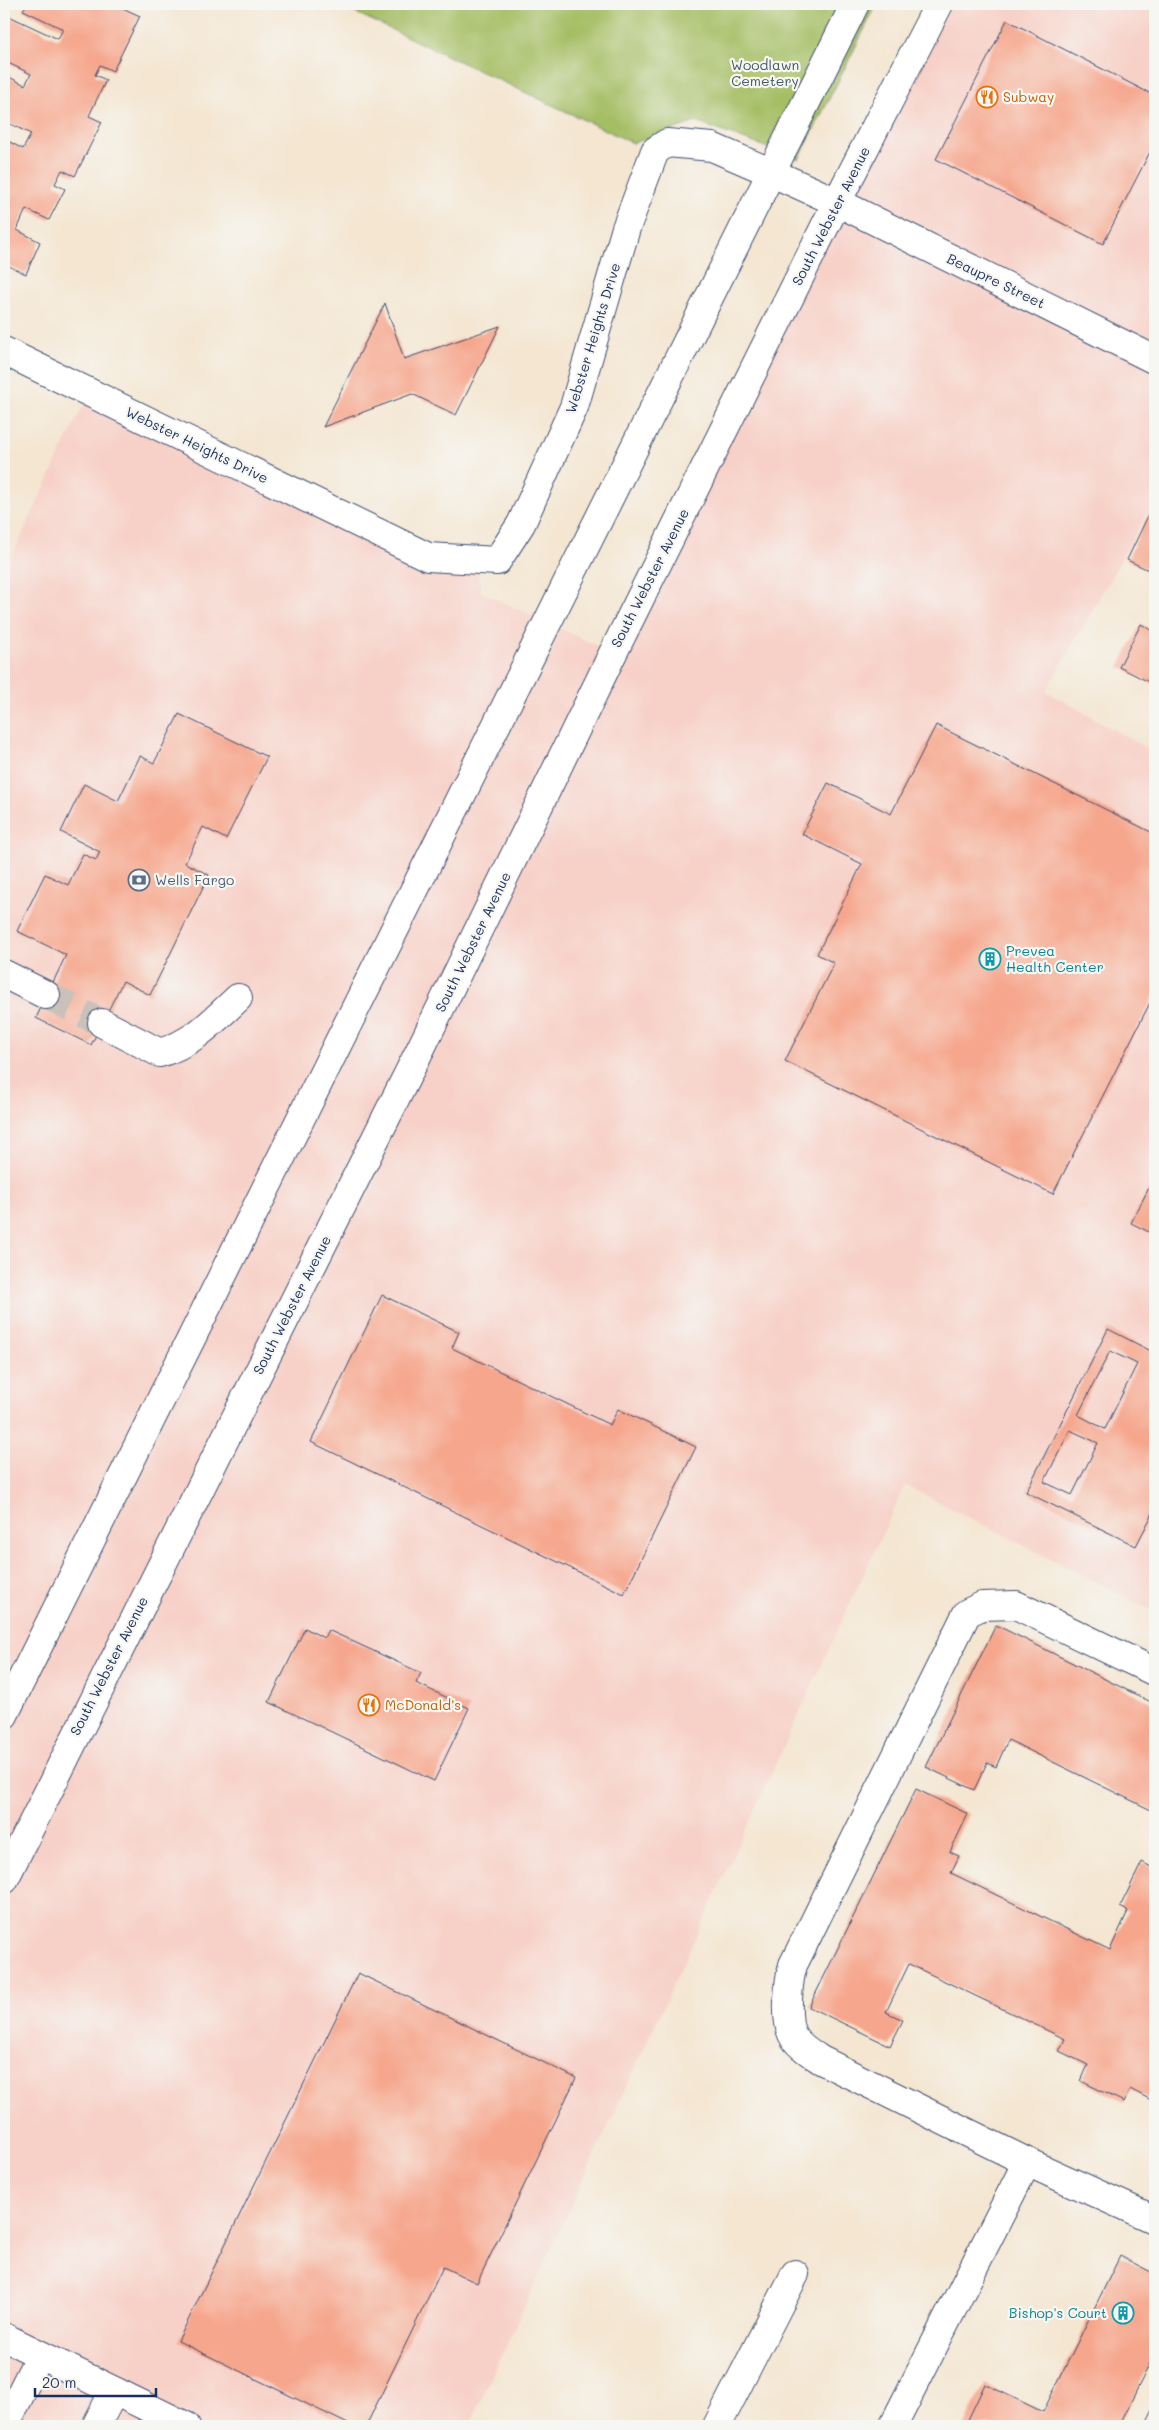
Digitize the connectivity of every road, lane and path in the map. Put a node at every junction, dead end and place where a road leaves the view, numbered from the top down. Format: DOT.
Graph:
graph roads {
  1 [pos="855,4"];
  2 [pos="939,4"];
  3 [pos="770,172"];
  4 [pos="838,202"];
  5 [pos="4,351"];
  6 [pos="1155,360"];
  7 [pos="4,974"];
  8 [pos="46,996"];
  9 [pos="238,998"];
  10 [pos="102,1023"];
  11 [pos="1155,1672"];
  12 [pos="4,1715"];
  13 [pos="4,1880"];
  14 [pos="1027,2162"];
  15 [pos="1155,2220"];
  16 [pos="795,2274"];
  17 [pos="4,2337"];
  18 [pos="40,2355"];
  19 [pos="114,2391"];
  20 [pos="7,2423"];
  21 [pos="96,2426"];
  22 [pos="186,2426"];
  23 [pos="717,2426"];
  24 [pos="893,2426"];
  1 -- 3 [label="main road"];
  2 -- 4 [label="main road, South Webster Avenue"];
  3 -- 4 [label="main road, Webster Heights Drive"];
  3 -- 5 [label="main road, Webster Heights Drive"];
  3 -- 12 [label="main road"];
  4 -- 6 [label="main road, Beaupre Street"];
  4 -- 13 [label="main road, South Webster Avenue"];
  7 -- 8 [label="main road"];
  9 -- 10 [label="main road"];
  11 -- 14 [label="main road"];
  14 -- 15 [label="main road"];
  14 -- 24 [label="main road"];
  16 -- 23 [label="main road"];
  17 -- 18 [label="main road"];
  18 -- 19 [label="main road"];
  18 -- 20 [label="main road"];
  19 -- 21 [label="main road"];
  19 -- 22 [label="main road"];
}
